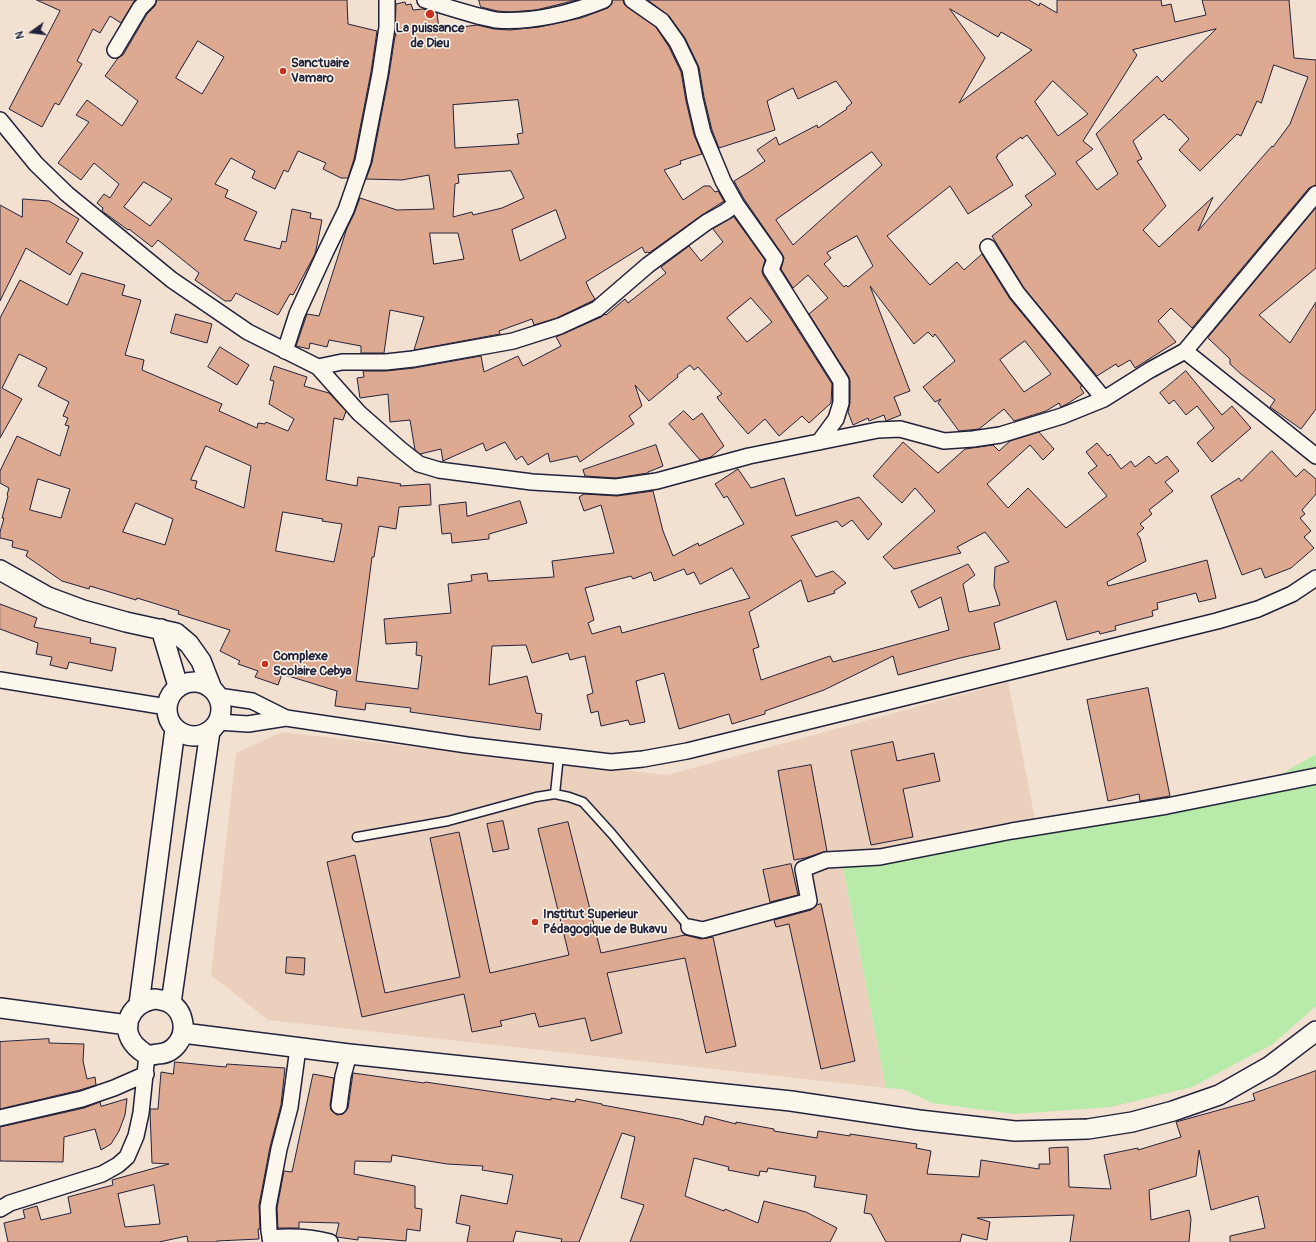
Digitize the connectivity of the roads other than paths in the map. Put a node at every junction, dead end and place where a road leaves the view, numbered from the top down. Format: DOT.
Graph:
graph roads {
  1 [pos="148,0"];
  2 [pos="387,0"];
  3 [pos="425,0"];
  4 [pos="604,0"];
  5 [pos="632,0"];
  6 [pos="115,50"];
  7 [pos="0,120"];
  8 [pos="1316,194"];
  9 [pos="736,204"];
  10 [pos="988,247"];
  11 [pos="285,351"];
  12 [pos="1185,351"];
  13 [pos="318,367"];
  14 [pos="1104,399"];
  15 [pos="820,442"];
  16 [pos="1316,456"];
  17 [pos="0,570"];
  18 [pos="1316,578"];
  19 [pos="161,629"];
  20 [pos="0,680"];
  21 [pos="178,686"];
  22 [pos="215,692"];
  23 [pos="167,707"];
  24 [pos="286,718"];
  25 [pos="214,727"];
  26 [pos="175,729"];
  27 [pos="559,755"];
  28 [pos="1316,776"];
  29 [pos="555,794"];
  30 [pos="357,837"];
  31 [pos="689,927"];
  32 [pos="171,1003"];
  33 [pos="140,1004"];
  34 [pos="0,1008"];
  35 [pos="128,1025"];
  36 [pos="1316,1031"];
  37 [pos="183,1033"];
  38 [pos="298,1048"];
  39 [pos="349,1054"];
  40 [pos="147,1055"];
  41 [pos="146,1074"];
  42 [pos="339,1106"];
  43 [pos="0,1118"];
  44 [pos="0,1209"];
  45 [pos="271,1240"];
  46 [pos="330,1242"];
  1 -- 6 [label="street"];
  2 -- 11 [label="street"];
  3 -- 4 [label="street"];
  5 -- 9 [label="street"];
  7 -- 11 [label="street"];
  8 -- 12 [label="street"];
  9 -- 13 [label="street"];
  9 -- 15 [label="street"];
  10 -- 14 [label="street"];
  11 -- 13 [label="street"];
  12 -- 14 [label="street"];
  12 -- 16 [label="street"];
  13 -- 15 [label="street"];
  14 -- 15 [label="street"];
  17 -- 19 [label="street"];
  18 -- 27 [label="street"];
  19 -- 21 [label="street"];
  19 -- 22 [label="street"];
  20 -- 23 [label="street"];
  21 -- 22 [label="street"];
  21 -- 23 [label="street"];
  22 -- 24 [label="street"];
  22 -- 25 [label="street"];
  23 -- 26 [label="street"];
  24 -- 25 [label="street"];
  24 -- 27 [label="street"];
  25 -- 26 [label="street"];
  25 -- 32 [label="street"];
  26 -- 33 [label="street"];
  27 -- 29 [label="lane"];
  28 -- 31 [label="street"];
  29 -- 30 [label="lane"];
  29 -- 31 [label="lane"];
  32 -- 33 [label="street"];
  32 -- 37 [label="street"];
  33 -- 35 [label="street"];
  34 -- 35 [label="street"];
  35 -- 40 [label="street"];
  36 -- 39 [label="street"];
  37 -- 38 [label="street"];
  37 -- 40 [label="street"];
  38 -- 39 [label="street"];
  38 -- 45 [label="street"];
  39 -- 42 [label="street"];
  40 -- 41 [label="street"];
  41 -- 43 [label="street"];
  41 -- 44 [label="street"];
  45 -- 46 [label="street"];
}
